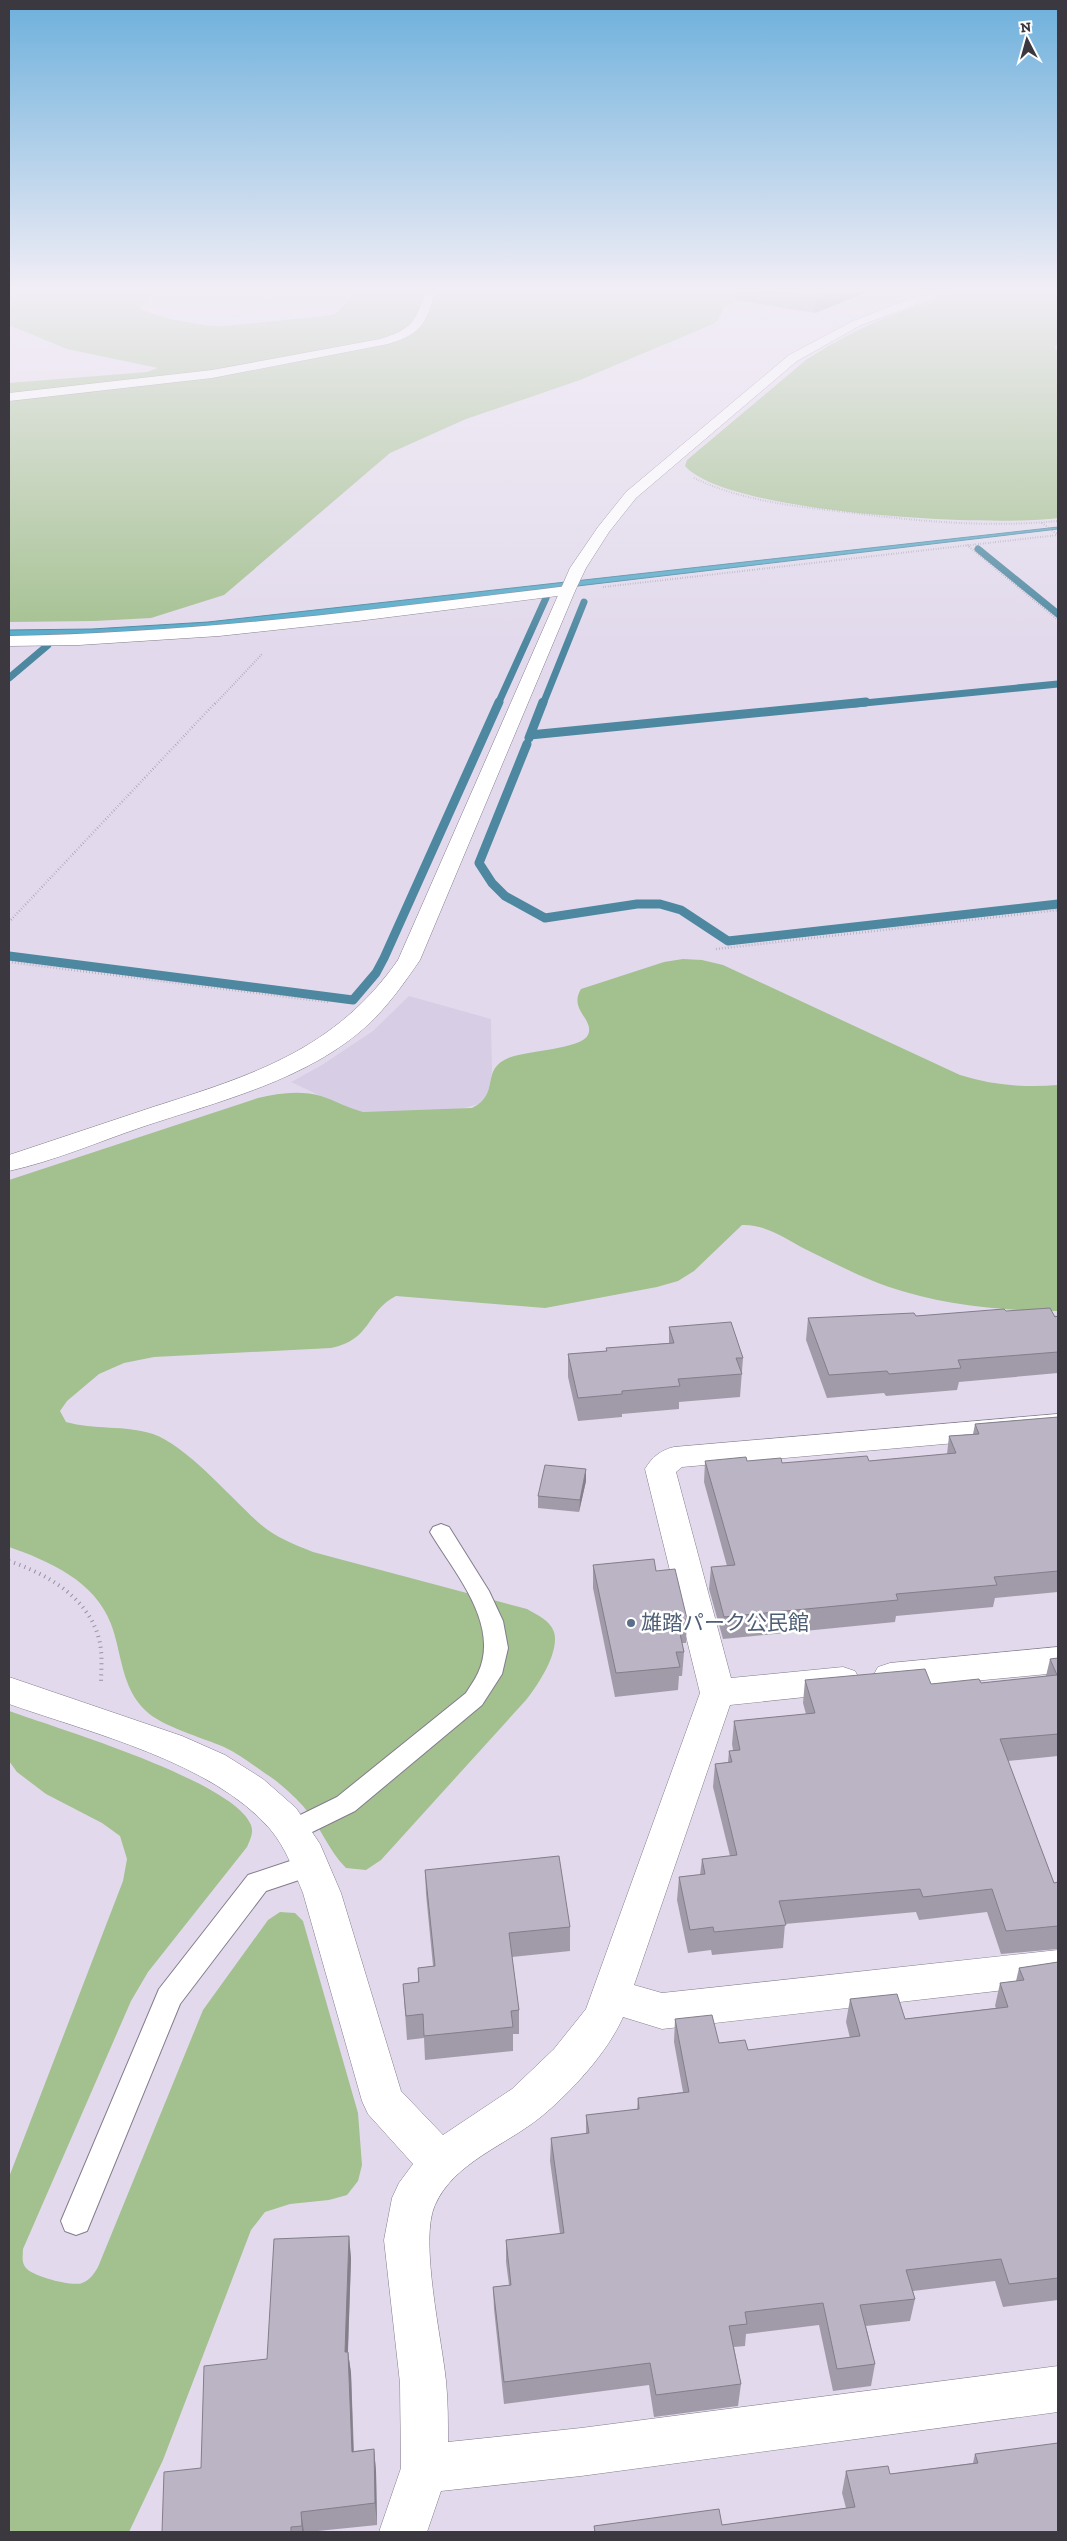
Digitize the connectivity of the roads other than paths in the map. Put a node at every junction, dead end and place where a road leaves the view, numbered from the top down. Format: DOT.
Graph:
graph roads {
  1 [pos="732,409"];
  2 [pos="570,586"];
  3 [pos="9,640"];
  4 [pos="9,1163"];
  5 [pos="1058,1424"];
  6 [pos="440,1532"];
  7 [pos="1058,1660"];
  8 [pos="9,1690"];
  9 [pos="717,1693"];
  10 [pos="291,1831"];
  11 [pos="311,1865"];
  12 [pos="1058,1967"];
  13 [pos="610,1996"];
  14 [pos="439,2162"];
  15 [pos="76,2221"];
  16 [pos="1058,2389"];
  17 [pos="425,2468"];
  18 [pos="403,2532"];
  1 -- 2 [label="street"];
  2 -- 3 [label="street"];
  2 -- 4 [label="street"];
  5 -- 9 [label="street"];
  6 -- 10 [label="lane"];
  7 -- 9 [label="street"];
  8 -- 10 [label="street"];
  9 -- 13 [label="street"];
  10 -- 11 [label="street"];
  11 -- 14 [label="street"];
  11 -- 15 [label="lane"];
  12 -- 13 [label="street"];
  13 -- 14 [label="street"];
  14 -- 17 [label="street"];
  16 -- 17 [label="street"];
  17 -- 18 [label="street"];
}
